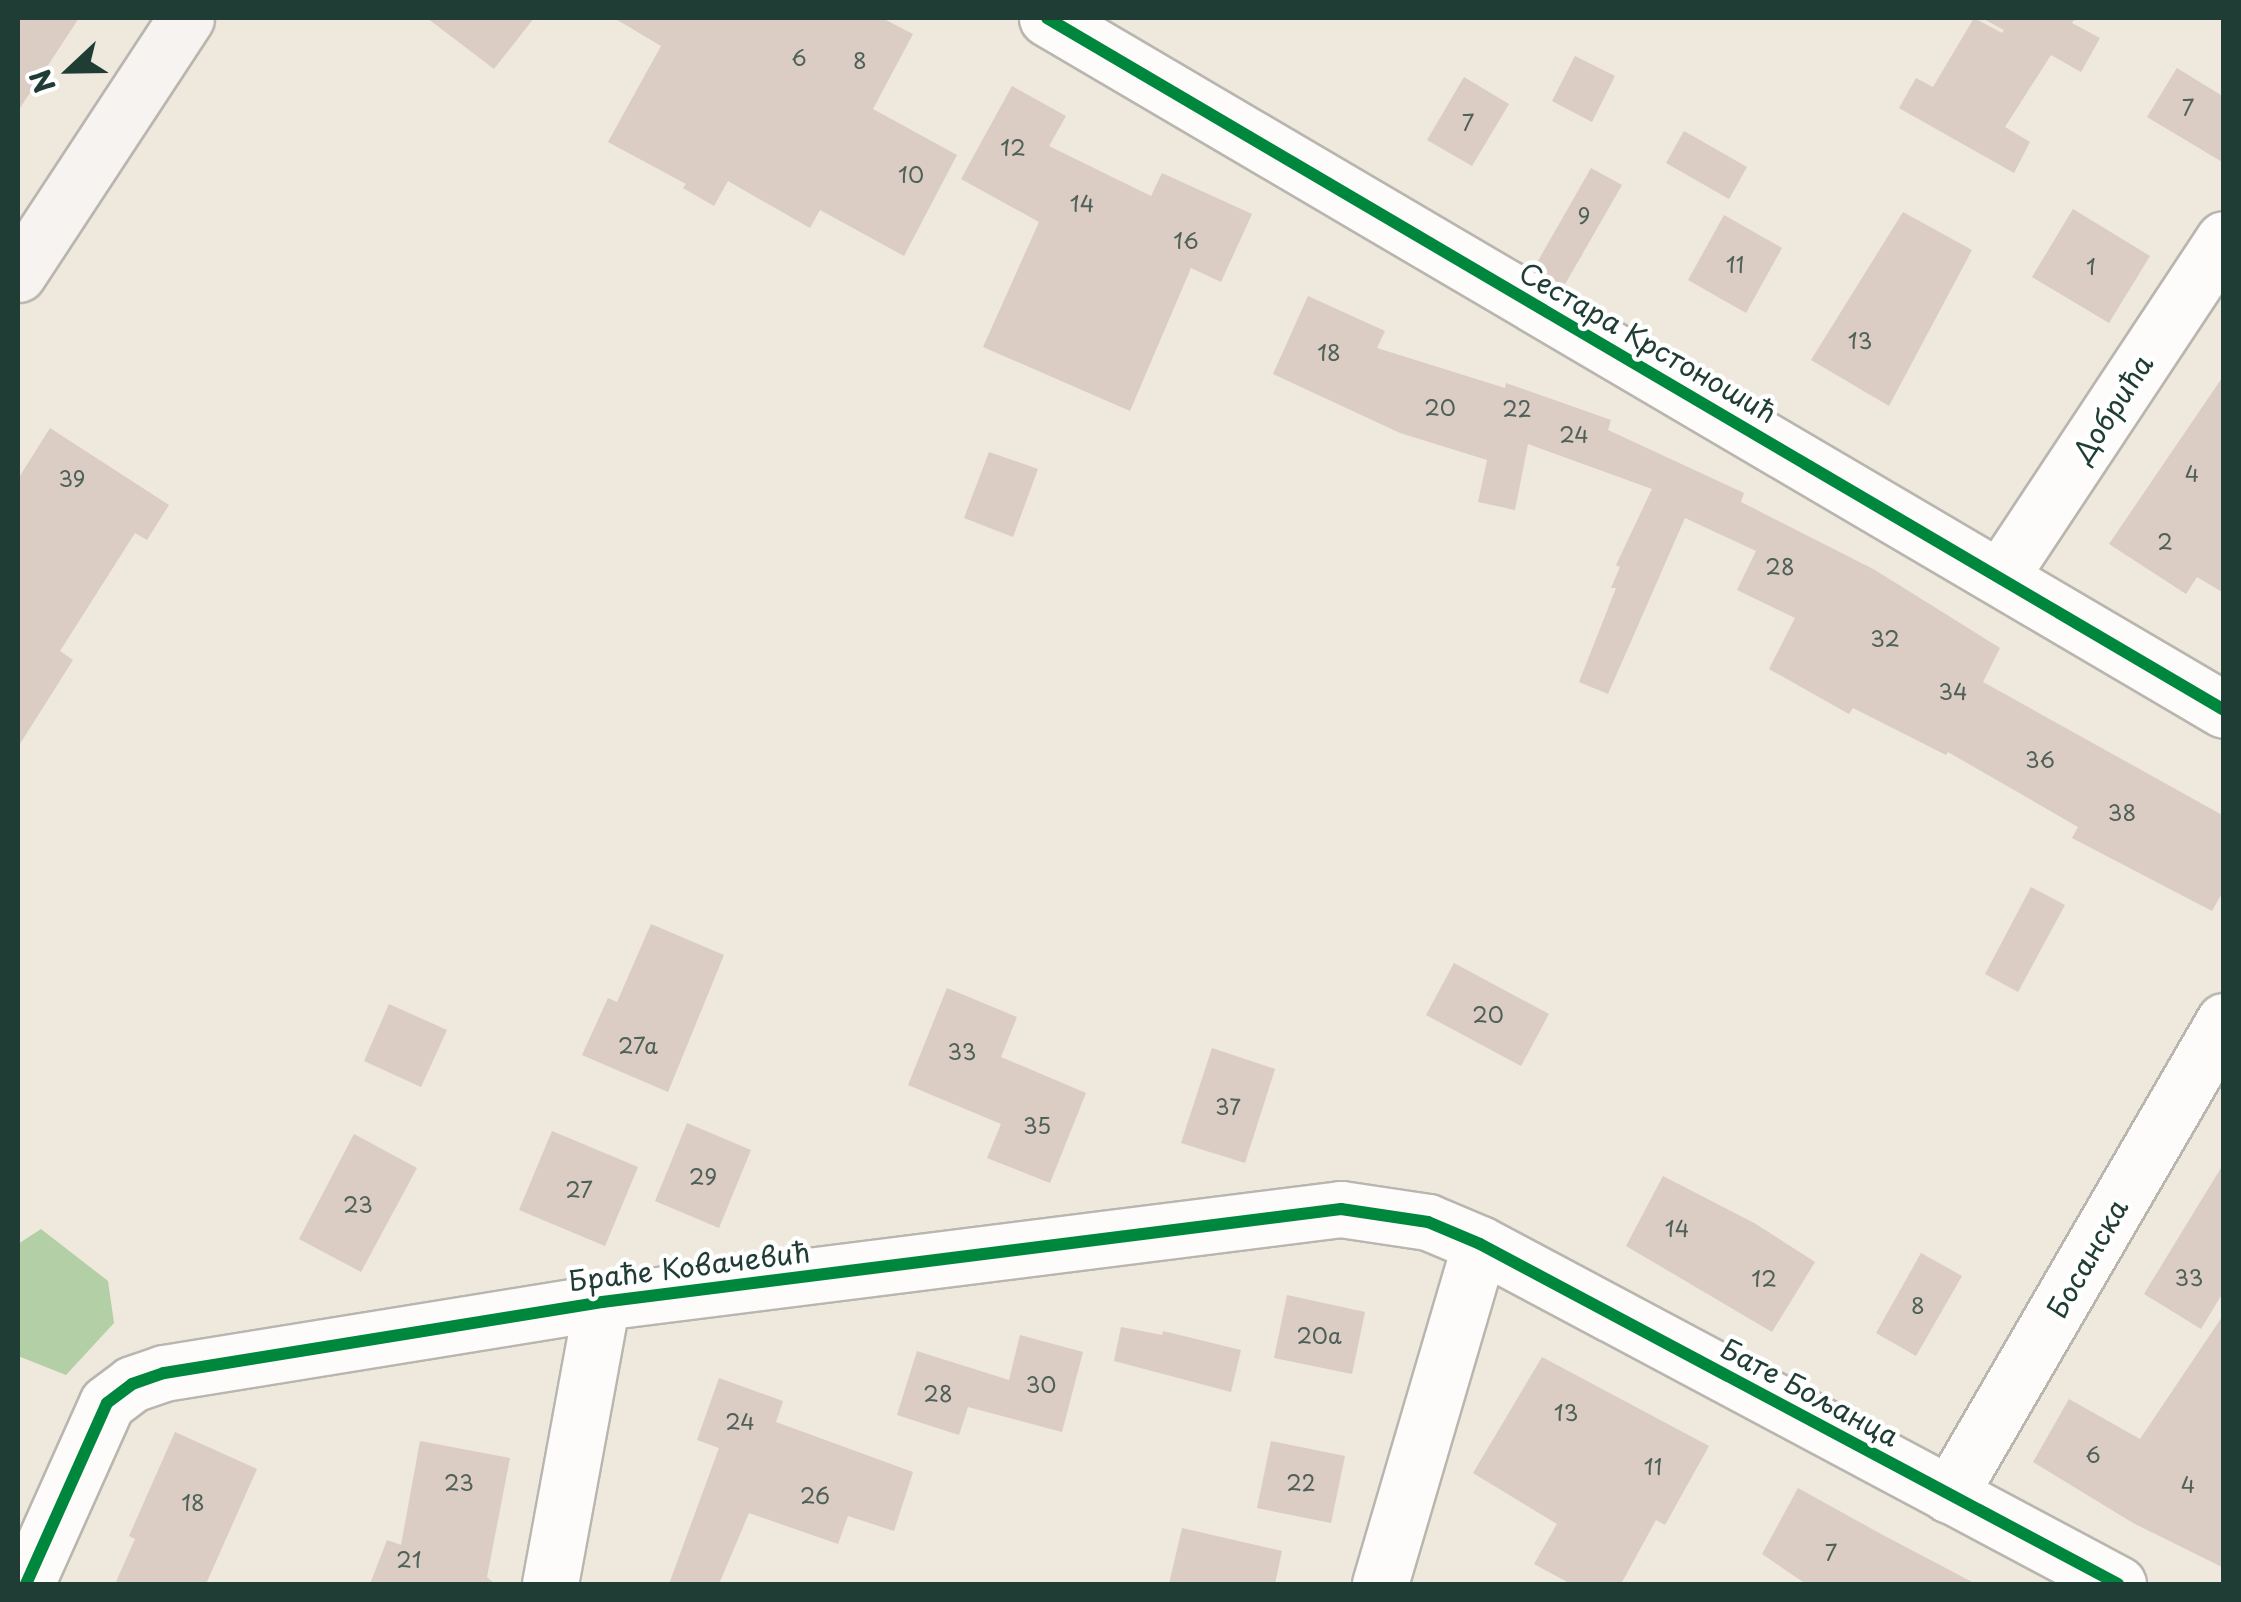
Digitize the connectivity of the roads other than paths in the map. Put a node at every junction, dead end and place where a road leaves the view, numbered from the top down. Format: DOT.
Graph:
graph roads {
  1 [pos="186,18"];
  2 [pos="1047,18"];
  3 [pos="2224,239"];
  4 [pos="18,274"];
  5 [pos="2000,577"];
  6 [pos="2224,710"];
  7 [pos="2224,1022"];
  8 [pos="1480,1244"];
  9 [pos="602,1302"];
  10 [pos="1949,1495"];
  11 [pos="26,1584"];
  12 [pos="550,1584"];
  13 [pos="1380,1584"];
  14 [pos="2118,1584"];
  1 -- 4 [label="main road"];
  2 -- 5 [label="street, Сестара Крстоношић"];
  3 -- 5 [label="street, Добрића"];
  5 -- 6 [label="street, Сестара Крстоношић"];
  7 -- 10 [label="street, Босанска"];
  8 -- 9 [label="street, Браће Ковачевић"];
  8 -- 10 [label="street, Бате Бољанца"];
  8 -- 13 [label="street"];
  9 -- 11 [label="street, Браће Ковачевић"];
  9 -- 12 [label="street"];
  10 -- 14 [label="street, Бате Бољанца"];
}
